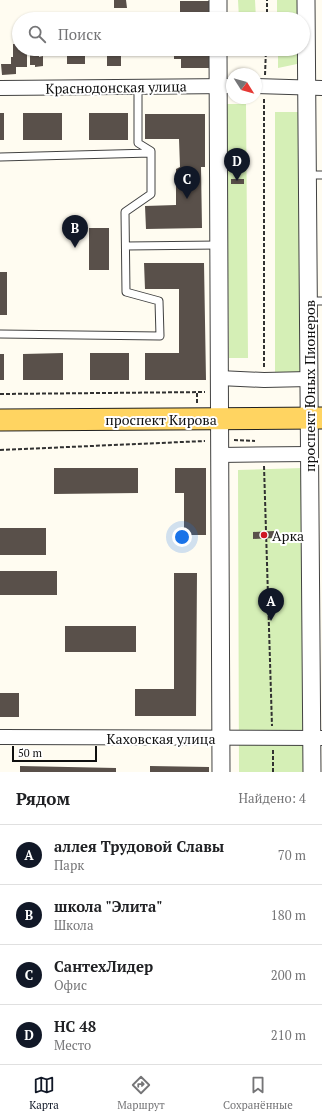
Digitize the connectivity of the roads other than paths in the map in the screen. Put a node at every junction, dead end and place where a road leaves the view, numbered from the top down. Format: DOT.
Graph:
graph roads {
  1 [pos="218,0"];
  2 [pos="306,0"];
  3 [pos="218,12"];
  4 [pos="307,12"];
  5 [pos="310,44"];
  6 [pos="219,56"];
  7 [pos="225,86"];
  8 [pos="262,86"];
  9 [pos="138,87"];
  10 [pos="0,88"];
  11 [pos="314,88"];
  12 [pos="151,153"];
  13 [pos="0,157"];
  14 [pos="315,175"];
  15 [pos="219,245"];
  16 [pos="126,246"];
  17 [pos="315,301"];
  18 [pos="0,334"];
  19 [pos="309,379"];
  20 [pos="219,385"];
  21 [pos="219,418"];
  22 [pos="316,418"];
  23 [pos="0,420"];
  24 [pos="219,448"];
  25 [pos="310,454"];
  26 [pos="0,737"];
  27 [pos="220,738"];
  28 [pos="317,738"];
  29 [pos="220,772"];
  30 [pos="312,772"];
  1 -- 3 [label="street"];
  2 -- 4 [label="street, проспект Юных Пионеров"];
  5 -- 11 [label="street, проспект Юных Пионеров"];
  6 -- 7 [label="street"];
  7 -- 9 [label="street, Краснодонская улица"];
  7 -- 15 [label="street"];
  8 -- 11 [label="street"];
  9 -- 10 [label="street, Краснодонская улица"];
  9 -- 12 [label="lane"];
  11 -- 14 [label="street, проспект Юных Пионеров"];
  12 -- 13 [label="lane"];
  12 -- 16 [label="lane"];
  14 -- 17 [label="street, проспект Юных Пионеров"];
  15 -- 16 [label="lane"];
  15 -- 20 [label="street"];
  16 -- 18 [label="lane"];
  17 -- 19 [label="street, проспект Юных Пионеров"];
  19 -- 20 [label="street"];
  19 -- 22 [label="street, проспект Юных Пионеров"];
  20 -- 21 [label="street"];
  21 -- 22 [label="main road, проспект Кирова"];
  21 -- 23 [label="main road, проспект Кирова"];
  21 -- 24 [label="street"];
  22 -- 25 [label="street, проспект Юных Пионеров"];
  24 -- 25 [label="street"];
  24 -- 27 [label="street"];
  25 -- 28 [label="street, проспект Юных Пионеров"];
  26 -- 27 [label="street, Каховская улица"];
  27 -- 28 [label="street, Каховская улица"];
  27 -- 29 [label="street"];
  28 -- 30 [label="street, проспект Юных Пионеров"];
}
